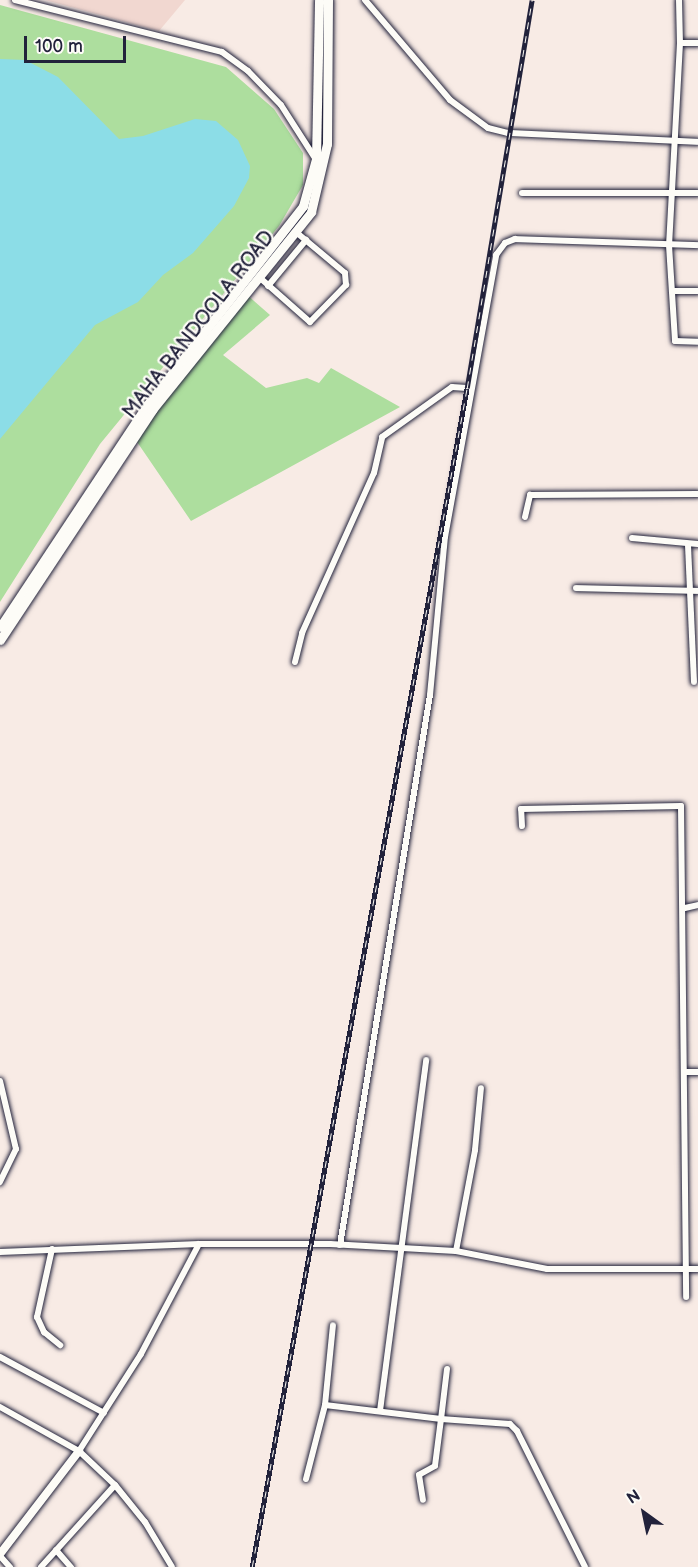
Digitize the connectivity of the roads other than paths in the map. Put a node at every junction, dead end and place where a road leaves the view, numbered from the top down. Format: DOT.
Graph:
graph roads {
  1 [pos="15,0"];
  2 [pos="319,0"];
  3 [pos="328,0"];
  4 [pos="365,0"];
  5 [pos="679,0"];
  6 [pos="680,43"];
  7 [pos="698,43"];
  8 [pos="674,142"];
  9 [pos="698,142"];
  10 [pos="316,159"];
  11 [pos="323,171"];
  12 [pos="522,193"];
  13 [pos="669,193"];
  14 [pos="698,193"];
  15 [pos="296,232"];
  16 [pos="306,240"];
  17 [pos="669,245"];
  18 [pos="698,245"];
  19 [pos="259,277"];
  20 [pos="268,286"];
  21 [pos="674,291"];
  22 [pos="698,291"];
  23 [pos="698,342"];
  24 [pos="466,388"];
  25 [pos="698,494"];
  26 [pos="525,517"];
  27 [pos="632,538"];
  28 [pos="698,544"];
  29 [pos="688,545"];
  30 [pos="576,588"];
  31 [pos="695,591"];
  32 [pos="0,627"];
  33 [pos="0,640"];
  34 [pos="295,662"];
  35 [pos="694,682"];
  36 [pos="522,826"];
  37 [pos="698,905"];
  38 [pos="685,908"];
  39 [pos="426,1060"];
  40 [pos="686,1072"];
  41 [pos="698,1072"];
  42 [pos="0,1081"];
  43 [pos="481,1088"];
  44 [pos="0,1182"];
  45 [pos="199,1244"];
  46 [pos="340,1245"];
  47 [pos="399,1246"];
  48 [pos="52,1249"];
  49 [pos="456,1251"];
  50 [pos="0,1252"];
  51 [pos="698,1269"];
  52 [pos="686,1270"];
  53 [pos="686,1297"];
  54 [pos="333,1325"];
  55 [pos="60,1345"];
  56 [pos="0,1357"];
  57 [pos="447,1370"];
  58 [pos="325,1405"];
  59 [pos="0,1407"];
  60 [pos="380,1411"];
  61 [pos="104,1413"];
  62 [pos="441,1419"];
  63 [pos="79,1452"];
  64 [pos="306,1479"];
  65 [pos="115,1485"];
  66 [pos="423,1500"];
  67 [pos="56,1550"];
  68 [pos="0,1555"];
  69 [pos="10,1567"];
  70 [pos="41,1567"];
  71 [pos="71,1567"];
  72 [pos="172,1567"];
  73 [pos="585,1567"];
  1 -- 10 [label="street"];
  2 -- 10 [label="main road, MAHA BANDOOLA ROAD"];
  3 -- 11 [label="main road, MAHA BANDOOLA ROAD"];
  4 -- 8 [label="street"];
  5 -- 6 [label="street"];
  6 -- 7 [label="street"];
  6 -- 8 [label="street"];
  8 -- 9 [label="street"];
  8 -- 13 [label="street"];
  10 -- 11 [label="street"];
  10 -- 32 [label="main road, MAHA BANDOOLA ROAD"];
  11 -- 15 [label="main road, MAHA BANDOOLA ROAD"];
  12 -- 13 [label="street"];
  13 -- 14 [label="street"];
  13 -- 17 [label="street"];
  15 -- 16 [label="street"];
  15 -- 19 [label="main road, MAHA BANDOOLA ROAD"];
  16 -- 20 [label="street"];
  16 -- 20 [label="street"];
  17 -- 18 [label="street"];
  17 -- 21 [label="street"];
  17 -- 46 [label="street"];
  19 -- 20 [label="street"];
  19 -- 33 [label="main road, MAHA BANDOOLA ROAD"];
  21 -- 22 [label="street"];
  21 -- 23 [label="street"];
  24 -- 34 [label="street"];
  25 -- 26 [label="street"];
  27 -- 29 [label="street"];
  28 -- 29 [label="street"];
  29 -- 31 [label="street"];
  30 -- 31 [label="street"];
  31 -- 35 [label="street"];
  36 -- 38 [label="street"];
  37 -- 38 [label="street"];
  38 -- 40 [label="street"];
  39 -- 47 [label="street"];
  40 -- 41 [label="street"];
  40 -- 52 [label="street"];
  42 -- 44 [label="street"];
  43 -- 49 [label="street"];
  45 -- 46 [label="street"];
  45 -- 48 [label="street"];
  45 -- 61 [label="street"];
  46 -- 47 [label="street"];
  47 -- 49 [label="street"];
  47 -- 60 [label="street"];
  48 -- 50 [label="street"];
  48 -- 55 [label="street"];
  49 -- 52 [label="street"];
  51 -- 52 [label="street"];
  52 -- 53 [label="street"];
  54 -- 58 [label="street"];
  56 -- 61 [label="street"];
  57 -- 62 [label="street"];
  58 -- 60 [label="street"];
  58 -- 64 [label="street"];
  59 -- 63 [label="street"];
  60 -- 62 [label="street"];
  61 -- 63 [label="street"];
  62 -- 66 [label="street"];
  62 -- 73 [label="street"];
  63 -- 65 [label="street"];
  63 -- 68 [label="street"];
  65 -- 67 [label="street"];
  65 -- 72 [label="street"];
  67 -- 70 [label="street"];
  67 -- 71 [label="street"];
  68 -- 69 [label="street"];
}
